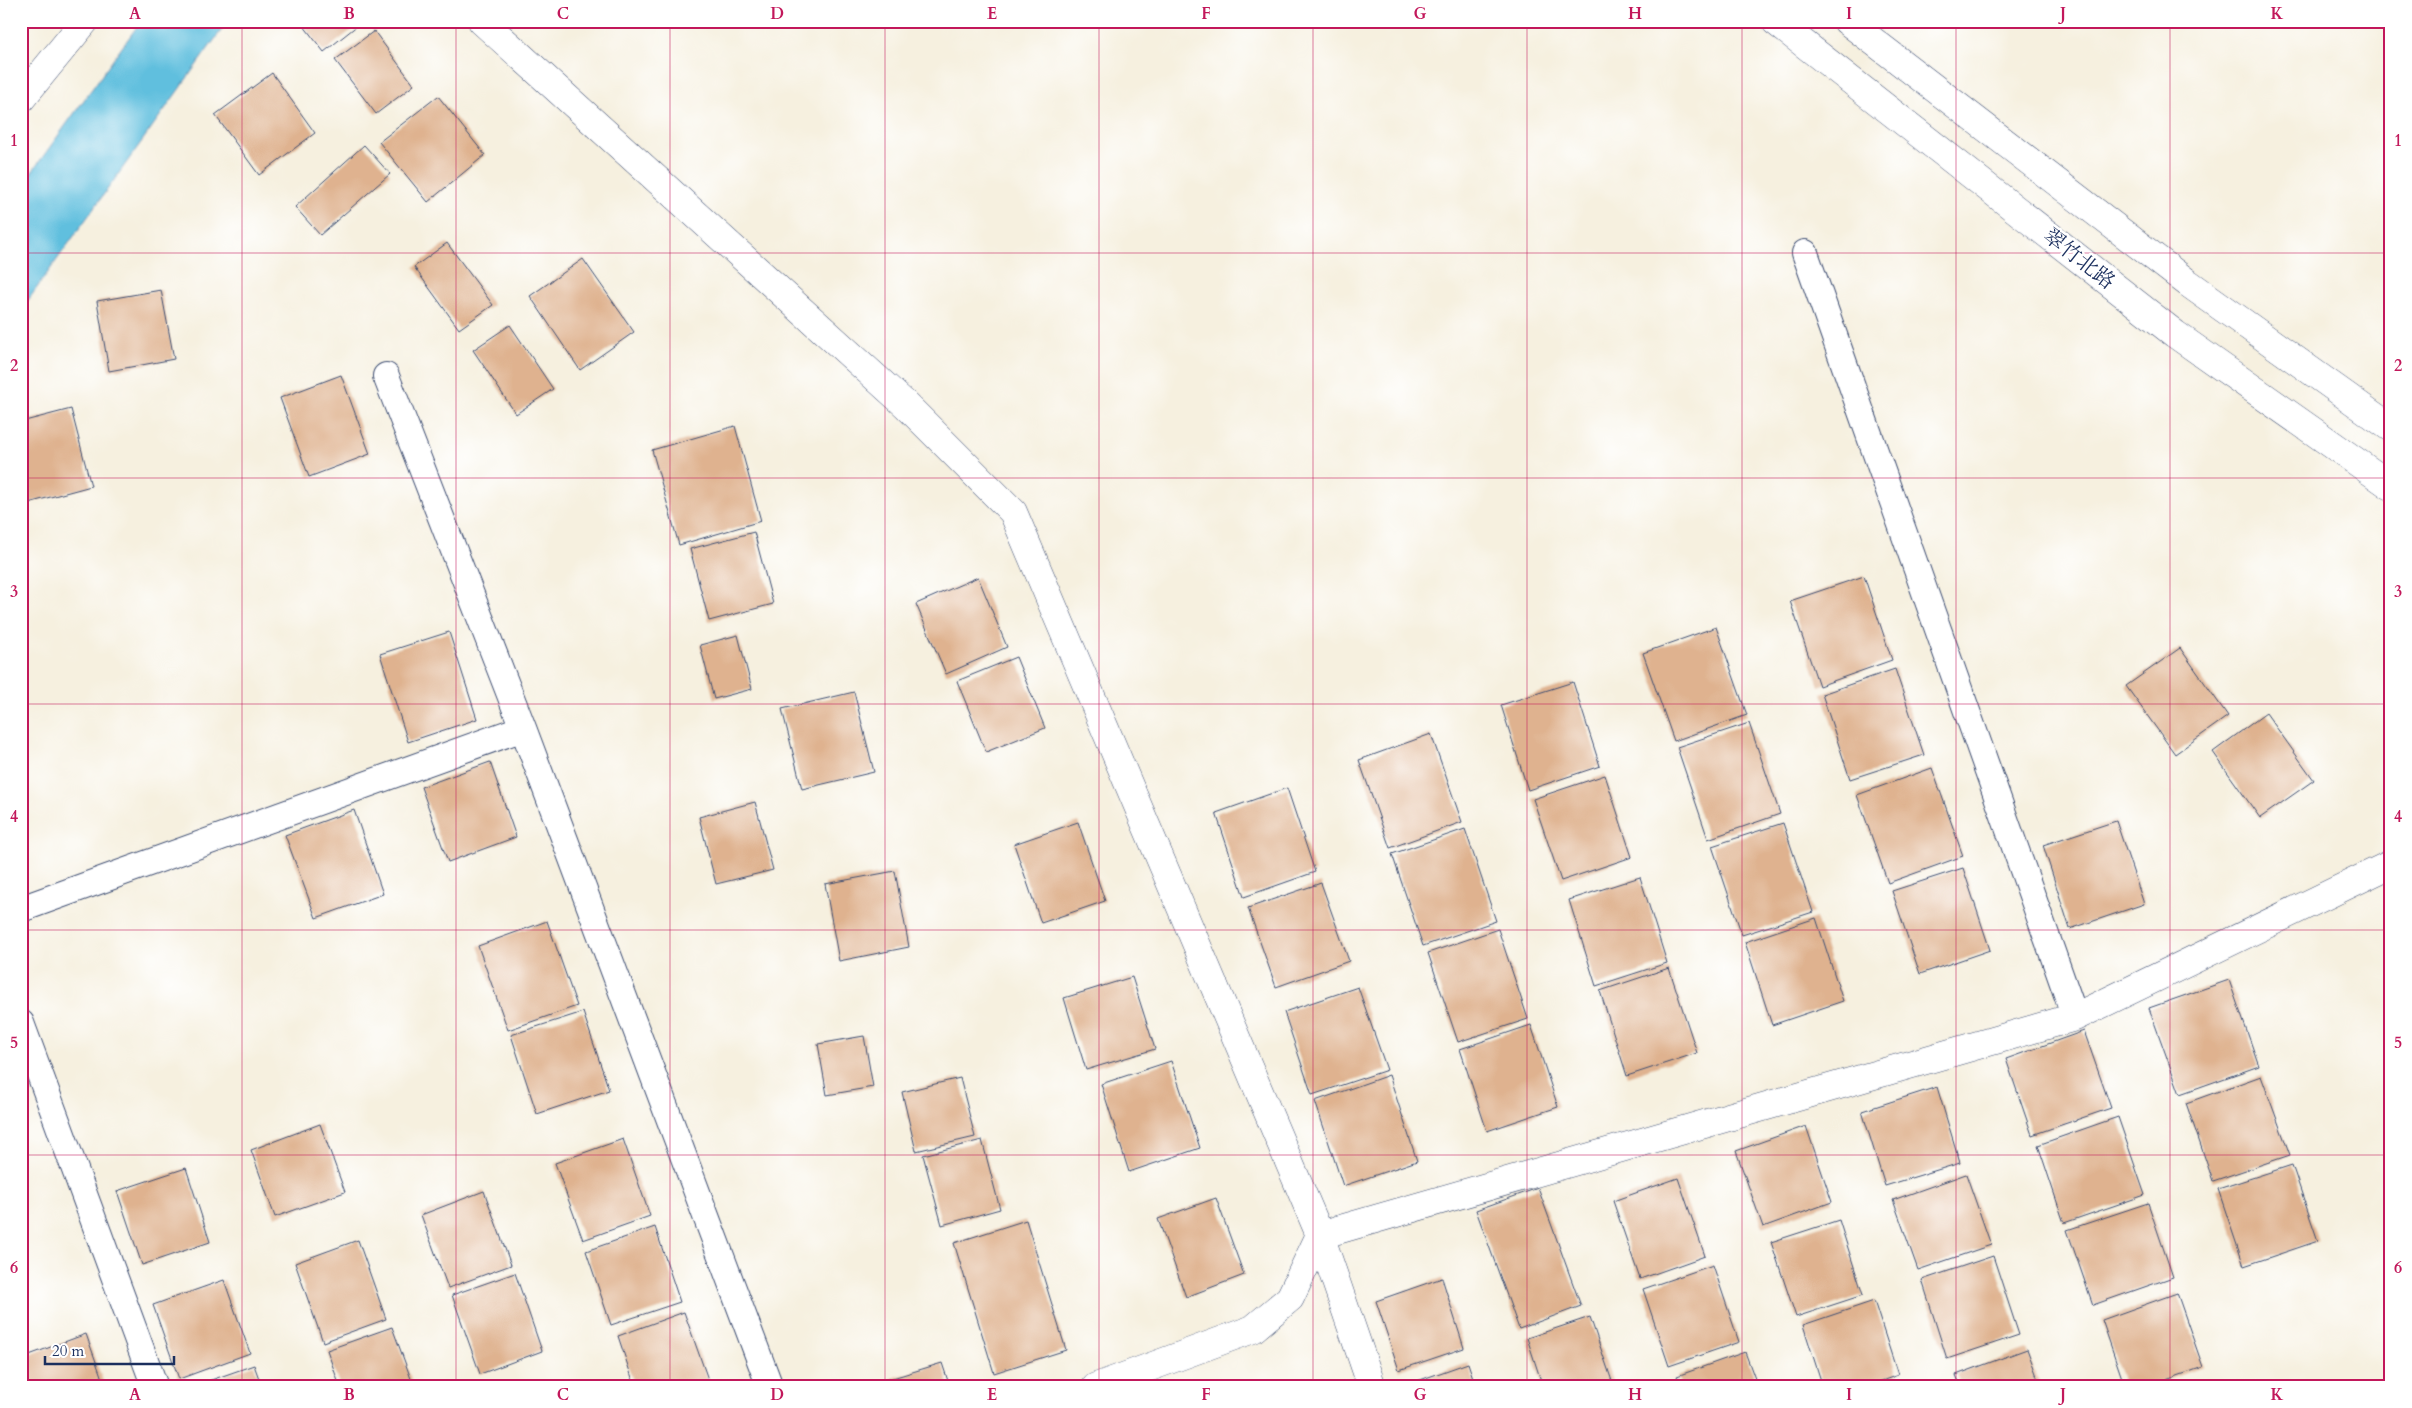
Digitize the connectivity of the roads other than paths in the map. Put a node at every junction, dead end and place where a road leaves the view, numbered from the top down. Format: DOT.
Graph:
graph roads {
  1 [pos="85,21"];
  2 [pos="482,21"];
  3 [pos="1775,21"];
  4 [pos="1848,21"];
  5 [pos="21,100"];
  6 [pos="1805,253"];
  7 [pos="386,376"];
  8 [pos="2391,428"];
  9 [pos="2391,486"];
  10 [pos="522,728"];
  11 [pos="2391,864"];
  12 [pos="21,909"];
  13 [pos="2075,1016"];
  14 [pos="21,1023"];
  15 [pos="1320,1235"];
  16 [pos="155,1387"];
  17 [pos="770,1387"];
  18 [pos="1096,1387"];
  19 [pos="1372,1387"];
  1 -- 5 [label="street"];
  2 -- 15 [label="street"];
  3 -- 9 [label="street, 翠竹北路"];
  4 -- 8 [label="street"];
  6 -- 13 [label="lane"];
  7 -- 10 [label="lane"];
  10 -- 12 [label="lane"];
  10 -- 17 [label="lane"];
  11 -- 13 [label="street"];
  13 -- 15 [label="street"];
  14 -- 16 [label="lane"];
  15 -- 18 [label="street"];
  15 -- 19 [label="street"];
}
